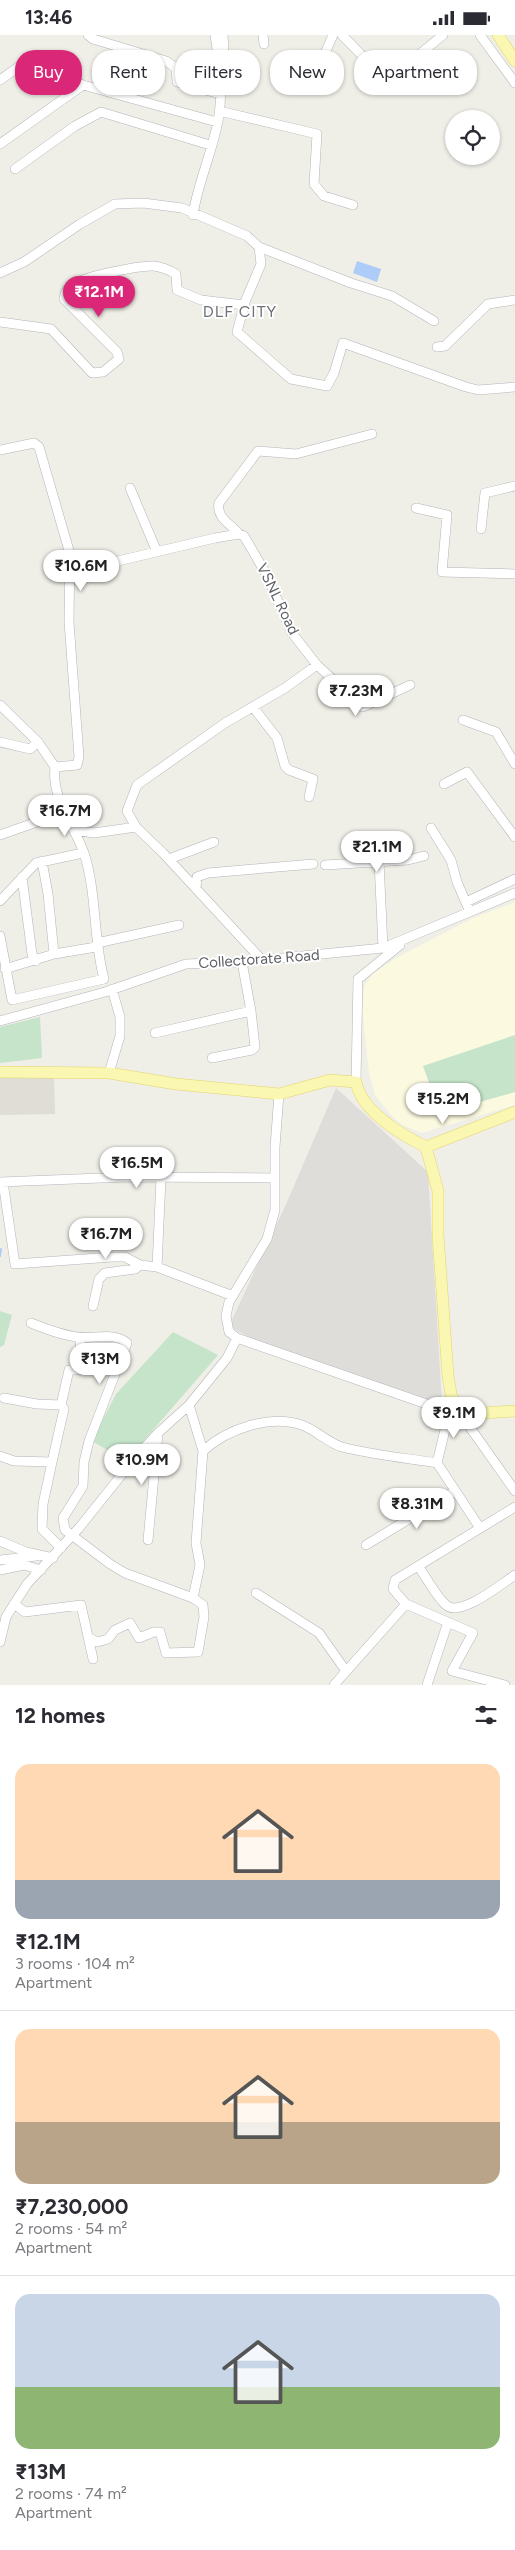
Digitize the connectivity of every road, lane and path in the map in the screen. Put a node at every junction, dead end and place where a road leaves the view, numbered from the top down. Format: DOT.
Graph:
graph roads {
  1 [pos="88,35"];
  2 [pos="216,35"];
  3 [pos="223,35"];
  4 [pos="333,35"];
  5 [pos="342,35"];
  6 [pos="443,35"];
  7 [pos="480,35"];
  8 [pos="498,35"];
  9 [pos="224,48"];
  10 [pos="218,50"];
  11 [pos="326,50"];
  12 [pos="515,61"];
  13 [pos="175,67"];
  14 [pos="0,80"];
  15 [pos="515,83"];
  16 [pos="83,85"];
  17 [pos="220,95"];
  18 [pos="219,111"];
  19 [pos="217,122"];
  20 [pos="0,144"];
  21 [pos="210,145"];
  22 [pos="15,169"];
  23 [pos="353,205"];
  24 [pos="192,215"];
  25 [pos="260,247"];
  26 [pos="0,273"];
  27 [pos="515,300"];
  28 [pos="244,305"];
  29 [pos="434,321"];
  30 [pos="0,322"];
  31 [pos="437,347"];
  32 [pos="515,387"];
  33 [pos="372,433"];
  34 [pos="0,451"];
  35 [pos="515,486"];
  36 [pos="130,488"];
  37 [pos="416,508"];
  38 [pos="481,529"];
  39 [pos="239,535"];
  40 [pos="157,551"];
  41 [pos="71,569"];
  42 [pos="515,573"];
  43 [pos="317,665"];
  44 [pos="410,685"];
  45 [pos="0,705"];
  46 [pos="254,707"];
  47 [pos="463,720"];
  48 [pos="0,742"];
  49 [pos="38,742"];
  50 [pos="515,764"];
  51 [pos="55,767"];
  52 [pos="444,784"];
  53 [pos="309,797"];
  54 [pos="65,812"];
  55 [pos="136,827"];
  56 [pos="430,828"];
  57 [pos="75,831"];
  58 [pos="0,835"];
  59 [pos="515,837"];
  60 [pos="214,842"];
  61 [pos="84,853"];
  62 [pos="424,856"];
  63 [pos="170,859"];
  64 [pos="42,861"];
  65 [pos="379,861"];
  66 [pos="313,864"];
  67 [pos="325,865"];
  68 [pos="22,877"];
  69 [pos="515,879"];
  70 [pos="196,889"];
  71 [pos="515,893"];
  72 [pos="0,901"];
  73 [pos="466,902"];
  74 [pos="470,913"];
  75 [pos="179,925"];
  76 [pos="0,936"];
  77 [pos="406,940"];
  78 [pos="97,945"];
  79 [pos="383,948"];
  80 [pos="54,955"];
  81 [pos="262,960"];
  82 [pos="36,961"];
  83 [pos="242,962"];
  84 [pos="5,969"];
  85 [pos="112,989"];
  86 [pos="251,1011"];
  87 [pos="0,1021"];
  88 [pos="155,1033"];
  89 [pos="212,1058"];
  90 [pos="0,1072"];
  91 [pos="109,1073"];
  92 [pos="356,1082"];
  93 [pos="279,1094"];
  94 [pos="515,1112"];
  95 [pos="426,1147"];
  96 [pos="161,1178"];
  97 [pos="275,1178"];
  98 [pos="2,1182"];
  99 [pos="140,1265"];
  100 [pos="157,1267"];
  101 [pos="233,1296"];
  102 [pos="93,1306"];
  103 [pos="31,1323"];
  104 [pos="80,1338"];
  105 [pos="237,1338"];
  106 [pos="4,1398"];
  107 [pos="61,1405"];
  108 [pos="189,1405"];
  109 [pos="454,1409"];
  110 [pos="515,1411"];
  111 [pos="158,1433"];
  112 [pos="203,1451"];
  113 [pos="0,1456"];
  114 [pos="52,1462"];
  115 [pos="437,1463"];
  116 [pos="455,1491"];
  117 [pos="515,1491"];
  118 [pos="515,1507"];
  119 [pos="480,1528"];
  120 [pos="73,1535"];
  121 [pos="148,1540"];
  122 [pos="0,1541"];
  123 [pos="366,1545"];
  124 [pos="62,1548"];
  125 [pos="42,1556"];
  126 [pos="53,1558"];
  127 [pos="0,1559"];
  128 [pos="418,1566"];
  129 [pos="0,1570"];
  130 [pos="41,1570"];
  131 [pos="515,1575"];
  132 [pos="256,1593"];
  133 [pos="193,1598"];
  134 [pos="14,1604"];
  135 [pos="406,1604"];
  136 [pos="448,1622"];
  137 [pos="88,1637"];
  138 [pos="0,1642"];
  139 [pos="93,1659"];
  140 [pos="346,1671"];
  141 [pos="334,1685"];
  142 [pos="427,1685"];
  143 [pos="505,1685"];
  1 -- 13 [label="street"];
  2 -- 10 [label="street"];
  3 -- 9 [label="street"];
  4 -- 11 [label="street"];
  5 -- 6 [label="street"];
  7 -- 15 [label="street"];
  8 -- 12 [label="main road"];
  14 -- 16 [label="street"];
  16 -- 19 [label="street"];
  16 -- 20 [label="street"];
  17 -- 18 [label="street"];
  18 -- 19 [label="street"];
  18 -- 23 [label="street"];
  19 -- 21 [label="street"];
  21 -- 22 [label="street"];
  21 -- 24 [label="street"];
  24 -- 25 [label="street"];
  24 -- 26 [label="street"];
  25 -- 28 [label="street"];
  25 -- 29 [label="street"];
  27 -- 31 [label="street"];
  28 -- 30 [label="street"];
  28 -- 32 [label="street"];
  33 -- 39 [label="street, VSNL Road"];
  34 -- 41 [label="street"];
  35 -- 38 [label="street"];
  36 -- 40 [label="street"];
  37 -- 42 [label="street"];
  39 -- 40 [label="street"];
  39 -- 43 [label="street, VSNL Road"];
  40 -- 41 [label="street"];
  41 -- 51 [label="street"];
  43 -- 44 [label="street, VSNL Road"];
  43 -- 46 [label="street"];
  45 -- 49 [label="street"];
  46 -- 53 [label="street"];
  46 -- 55 [label="street"];
  47 -- 50 [label="street"];
  48 -- 49 [label="street"];
  49 -- 51 [label="street"];
  51 -- 54 [label="street"];
  52 -- 59 [label="street"];
  54 -- 57 [label="street"];
  54 -- 58 [label="street"];
  55 -- 57 [label="street"];
  55 -- 63 [label="street"];
  56 -- 73 [label="street"];
  57 -- 61 [label="street"];
  60 -- 63 [label="street"];
  61 -- 64 [label="street"];
  61 -- 78 [label="street"];
  62 -- 65 [label="street"];
  63 -- 70 [label="street"];
  64 -- 68 [label="street"];
  64 -- 80 [label="street"];
  65 -- 67 [label="street"];
  65 -- 79 [label="street"];
  66 -- 70 [label="street"];
  68 -- 72 [label="street"];
  68 -- 82 [label="street"];
  69 -- 73 [label="street"];
  70 -- 81 [label="street"];
  71 -- 74 [label="street, Collectorate Road"];
  73 -- 74 [label="street"];
  74 -- 77 [label="street, Collectorate Road"];
  75 -- 78 [label="street"];
  76 -- 84 [label="street"];
  77 -- 79 [label="street, Collectorate Road"];
  77 -- 92 [label="street"];
  78 -- 80 [label="street"];
  78 -- 84 [label="street"];
  79 -- 81 [label="street, Collectorate Road"];
  80 -- 82 [label="street"];
  81 -- 83 [label="street, Collectorate Road"];
  82 -- 84 [label="street"];
  83 -- 85 [label="street, Collectorate Road"];
  83 -- 86 [label="street"];
  85 -- 87 [label="street, Collectorate Road"];
  85 -- 91 [label="street"];
  86 -- 88 [label="street"];
  86 -- 89 [label="street"];
  90 -- 91 [label="main road"];
  91 -- 93 [label="main road"];
  92 -- 93 [label="main road"];
  92 -- 95 [label="main road"];
  93 -- 97 [label="street"];
  94 -- 95 [label="main road"];
  95 -- 109 [label="main road"];
  96 -- 97 [label="street"];
  96 -- 98 [label="street"];
  96 -- 100 [label="street"];
  97 -- 101 [label="street"];
  98 -- 99 [label="street"];
  99 -- 100 [label="street"];
  99 -- 102 [label="street"];
  100 -- 101 [label="street"];
  101 -- 105 [label="street"];
  103 -- 104 [label="street"];
  104 -- 107 [label="street"];
  104 -- 120 [label="street"];
  105 -- 108 [label="street"];
  105 -- 109 [label="street"];
  106 -- 107 [label="street"];
  107 -- 114 [label="street"];
  108 -- 111 [label="street"];
  108 -- 112 [label="street"];
  109 -- 110 [label="main road"];
  109 -- 115 [label="street"];
  109 -- 117 [label="street"];
  111 -- 120 [label="street"];
  111 -- 121 [label="street"];
  112 -- 115 [label="street"];
  112 -- 133 [label="street"];
  113 -- 114 [label="street"];
  114 -- 124 [label="street"];
  115 -- 116 [label="street"];
  116 -- 119 [label="street"];
  116 -- 123 [label="street"];
  118 -- 119 [label="street"];
  119 -- 128 [label="street"];
  120 -- 124 [label="street"];
  120 -- 133 [label="street"];
  122 -- 125 [label="street"];
  124 -- 126 [label="street"];
  125 -- 126 [label="street"];
  125 -- 127 [label="street"];
  126 -- 130 [label="street"];
  128 -- 131 [label="street"];
  128 -- 135 [label="street"];
  129 -- 130 [label="street"];
  130 -- 134 [label="street"];
  132 -- 140 [label="street"];
  133 -- 137 [label="street"];
  134 -- 137 [label="street"];
  134 -- 138 [label="street"];
  135 -- 136 [label="street"];
  135 -- 140 [label="street"];
  136 -- 142 [label="street"];
  136 -- 143 [label="street"];
  137 -- 139 [label="street"];
  140 -- 141 [label="street"];
}
